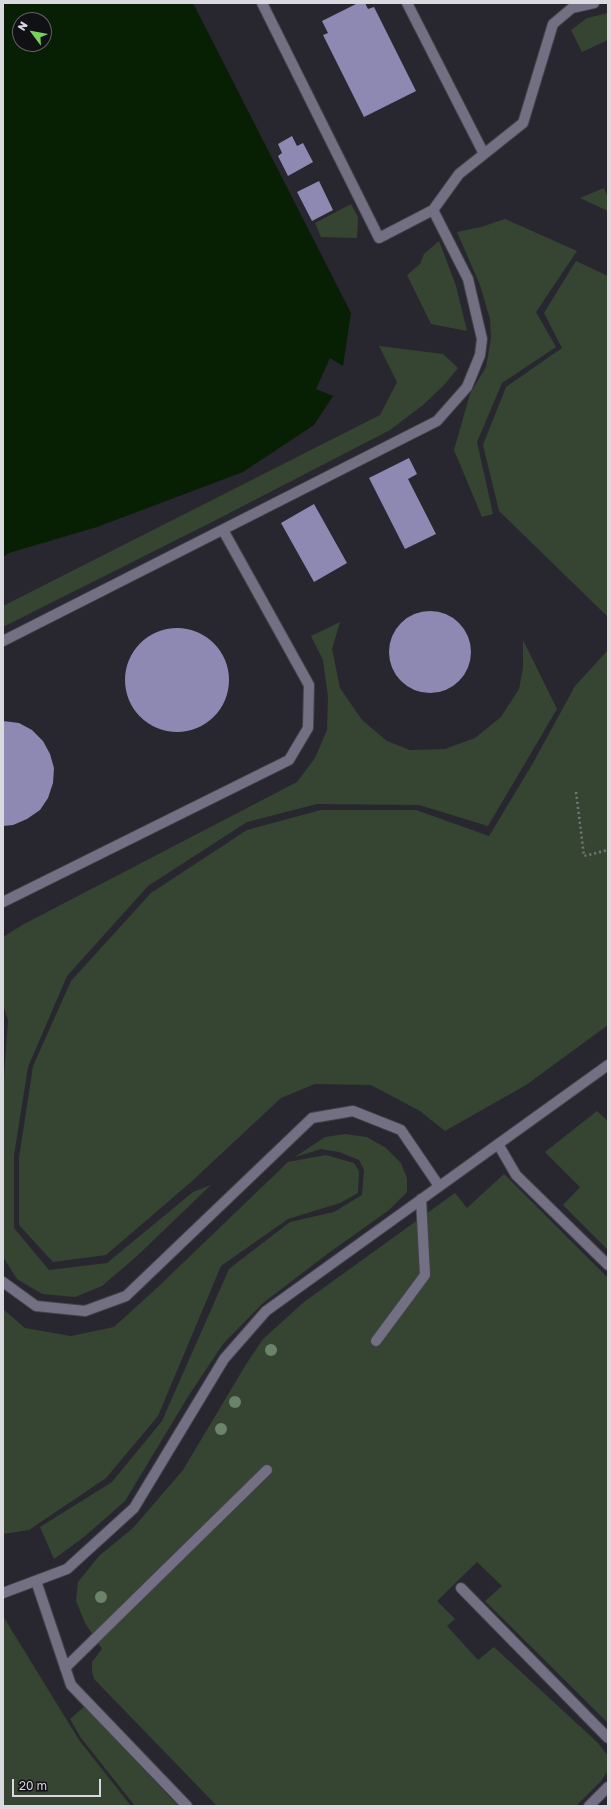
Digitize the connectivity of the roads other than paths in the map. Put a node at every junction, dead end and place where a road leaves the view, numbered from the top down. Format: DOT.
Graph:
graph roads {
  1 [pos="262,3"];
  2 [pos="407,3"];
  3 [pos="594,3"];
  4 [pos="484,154"];
  5 [pos="433,210"];
  6 [pos="223,530"];
  7 [pos="3,641"];
  8 [pos="3,902"];
  9 [pos="608,1065"];
  10 [pos="498,1144"];
  11 [pos="438,1186"];
  12 [pos="421,1199"];
  13 [pos="608,1265"];
  14 [pos="3,1282"];
  15 [pos="376,1341"];
  16 [pos="267,1470"];
  17 [pos="36,1581"];
  18 [pos="461,1588"];
  19 [pos="3,1593"];
  20 [pos="65,1668"];
  21 [pos="608,1738"];
  22 [pos="608,1787"];
  23 [pos="187,1806"];
  24 [pos="589,1806"];
  1 -- 5 [label="street"];
  2 -- 4 [label="street"];
  3 -- 4 [label="street"];
  4 -- 5 [label="street"];
  5 -- 6 [label="street"];
  6 -- 7 [label="street"];
  6 -- 8 [label="street"];
  9 -- 10 [label="street"];
  10 -- 11 [label="street"];
  10 -- 13 [label="street"];
  11 -- 12 [label="street"];
  11 -- 14 [label="street"];
  12 -- 15 [label="street"];
  12 -- 17 [label="street"];
  16 -- 20 [label="street"];
  17 -- 19 [label="street"];
  17 -- 20 [label="street"];
  18 -- 21 [label="street"];
  20 -- 23 [label="street"];
  22 -- 24 [label="street"];
}
